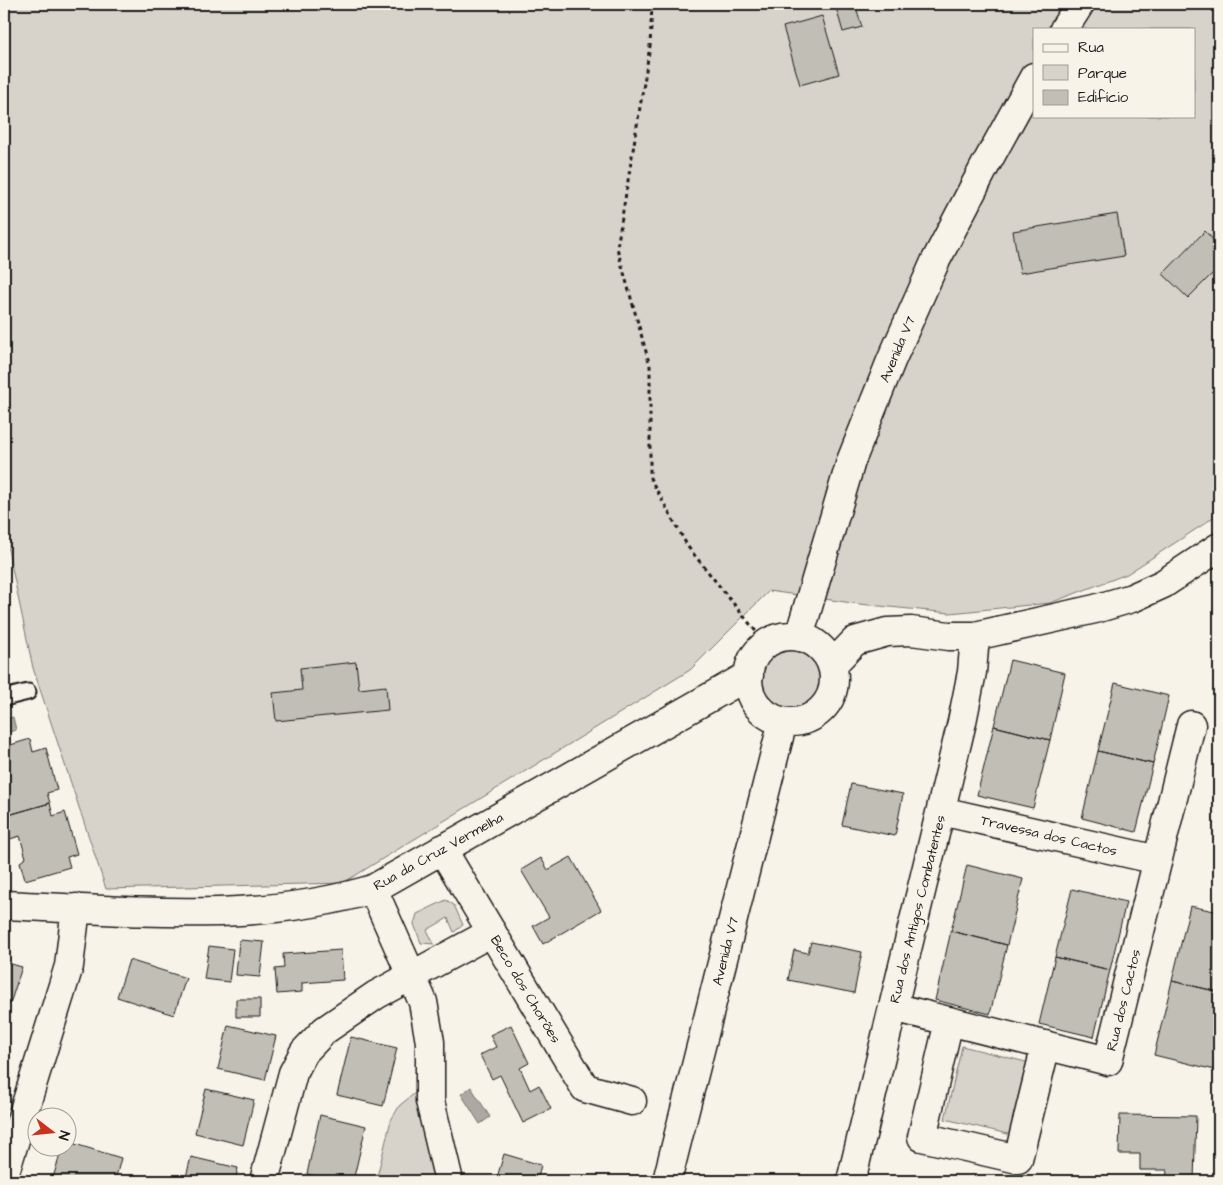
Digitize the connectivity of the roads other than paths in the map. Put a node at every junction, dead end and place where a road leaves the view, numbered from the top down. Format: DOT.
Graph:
graph roads {
  1 [pos="1080,4"];
  2 [pos="1065,28"];
  3 [pos="1033,79"];
  4 [pos="1219,547"];
  5 [pos="975,636"];
  6 [pos="800,637"];
  7 [pos="832,665"];
  8 [pos="749,675"];
  9 [pos="28,692"];
  10 [pos="4,698"];
  11 [pos="783,720"];
  12 [pos="1191,725"];
  13 [pos="941,811"];
  14 [pos="442,849"];
  15 [pos="1158,860"];
  16 [pos="373,889"];
  17 [pos="4,905"];
  18 [pos="76,908"];
  19 [pos="492,932"];
  20 [pos="411,976"];
  21 [pos="893,1007"];
  22 [pos="949,1021"];
  23 [pos="1046,1046"];
  24 [pos="632,1101"];
  25 [pos="4,1174"];
  26 [pos="264,1181"];
  27 [pos="449,1181"];
  28 [pos="667,1181"];
  29 [pos="851,1181"];
  1 -- 2 [label="street"];
  3 -- 6 [label="street, Avenida V7"];
  4 -- 5 [label="street"];
  5 -- 7 [label="street"];
  5 -- 13 [label="street, Rua dos Antigos Combatentes"];
  6 -- 7 [label="street"];
  6 -- 8 [label="street"];
  7 -- 11 [label="street"];
  8 -- 11 [label="street"];
  8 -- 14 [label="street, Rua da Cruz Vermelha"];
  9 -- 10 [label="lane"];
  11 -- 28 [label="street, Avenida V7"];
  12 -- 15 [label="street, Rua dos Cactos"];
  13 -- 15 [label="street, Travessa dos Cactos"];
  13 -- 21 [label="street, Rua dos Antigos Combatentes"];
  14 -- 16 [label="street, Rua da Cruz Vermelha"];
  14 -- 19 [label="street, Beco dos Chorões"];
  15 -- 23 [label="street, Rua dos Cactos"];
  16 -- 18 [label="street, Rua da Cruz Vermelha"];
  16 -- 20 [label="street"];
  17 -- 18 [label="street, Rua da Cruz Vermelha"];
  18 -- 25 [label="street"];
  19 -- 20 [label="street"];
  19 -- 24 [label="street, Beco dos Chorões"];
  20 -- 26 [label="street"];
  20 -- 27 [label="street"];
  21 -- 22 [label="street, Rua dos Cactos"];
  21 -- 29 [label="street, Rua dos Antigos Combatentes"];
  22 -- 23 [label="street, Rua dos Cactos"];
  22 -- 23 [label="street"];
}
